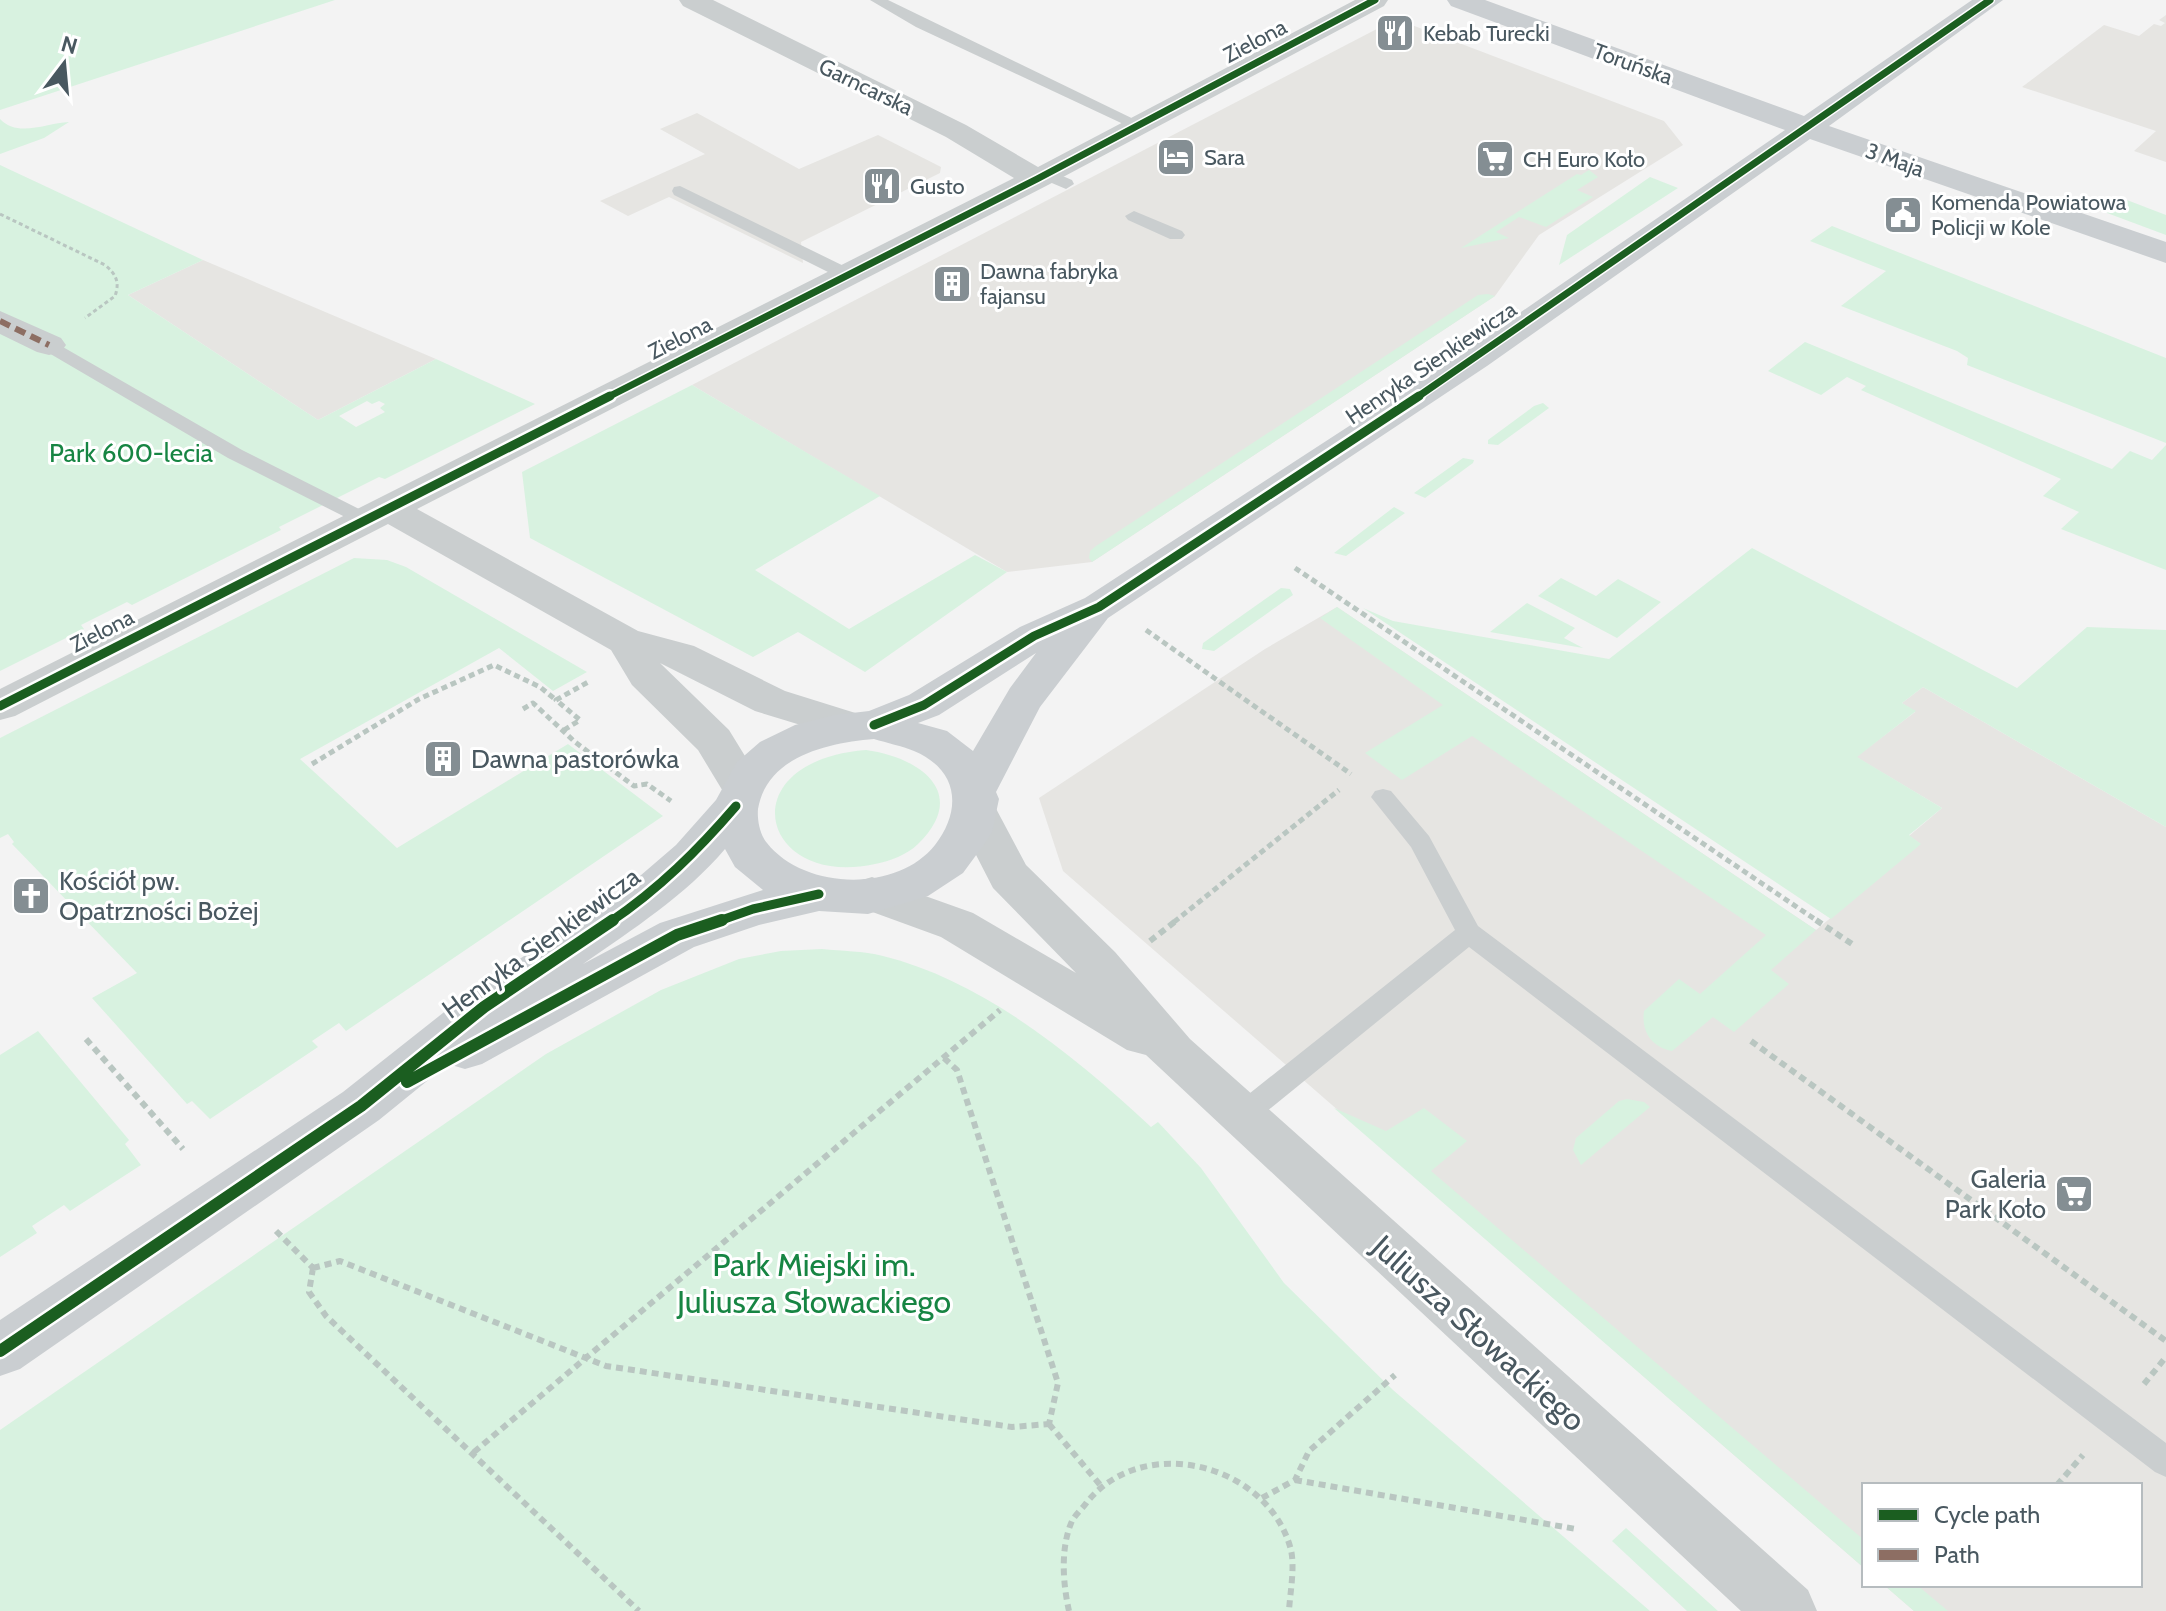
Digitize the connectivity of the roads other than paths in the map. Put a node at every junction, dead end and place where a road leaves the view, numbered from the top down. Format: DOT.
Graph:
graph roads {
  1 [pos="692,0"];
  2 [pos="877,0"];
  3 [pos="1375,0"];
  4 [pos="1460,0"];
  5 [pos="1990,0"];
  6 [pos="1140,126"];
  7 [pos="1806,128"];
  8 [pos="1050,179"];
  9 [pos="680,191"];
  10 [pos="1134,216"];
  11 [pos="1176,235"];
  12 [pos="2166,253"];
  13 [pos="848,275"];
  14 [pos="0,321"];
  15 [pos="49,345"];
  16 [pos="377,514"];
  17 [pos="1102,604"];
  18 [pos="625,641"];
  19 [pos="0,706"];
  20 [pos="862,726"];
  21 [pos="739,796"];
  22 [pos="1383,797"];
  23 [pos="977,802"];
  24 [pos="819,894"];
  25 [pos="872,894"];
  26 [pos="1469,933"];
  27 [pos="1173,1053"];
  28 [pos="361,1106"];
  29 [pos="1240,1117"];
  30 [pos="0,1351"];
  31 [pos="2166,1462"];
  32 [pos="1786,1611"];
  1 -- 8 [label="street, Garncarska"];
  2 -- 6 [label="lane"];
  3 -- 6 [label="street, Zielona"];
  4 -- 7 [label="street, Toruńska"];
  5 -- 7 [label="street, Henryka Sienkiewicza"];
  6 -- 8 [label="street, Zielona"];
  7 -- 12 [label="street, 3 Maja"];
  7 -- 17 [label="street, Henryka Sienkiewicza"];
  8 -- 13 [label="street, Zielona"];
  9 -- 13 [label="lane"];
  10 -- 11 [label="lane"];
  13 -- 16 [label="street, Zielona"];
  14 -- 15 [label="street"];
  15 -- 16 [label="lane"];
  16 -- 18 [label="street"];
  16 -- 19 [label="street, Zielona"];
  17 -- 20 [label="street, Henryka Sienkiewicza"];
  17 -- 23 [label="street, Henryka Sienkiewicza"];
  18 -- 20 [label="street"];
  18 -- 21 [label="street"];
  20 -- 21 [label="street"];
  20 -- 23 [label="street"];
  21 -- 24 [label="street"];
  21 -- 28 [label="street, Henryka Sienkiewicza"];
  22 -- 26 [label="lane"];
  23 -- 25 [label="street"];
  23 -- 27 [label="street, Juliusza Słowackiego"];
  24 -- 25 [label="street"];
  24 -- 28 [label="street, Henryka Sienkiewicza"];
  25 -- 27 [label="street, Juliusza Słowackiego"];
  26 -- 29 [label="lane"];
  26 -- 31 [label="lane"];
  27 -- 29 [label="street, Juliusza Słowackiego"];
  28 -- 30 [label="street, Henryka Sienkiewicza"];
  29 -- 32 [label="street, Juliusza Słowackiego"];
}
